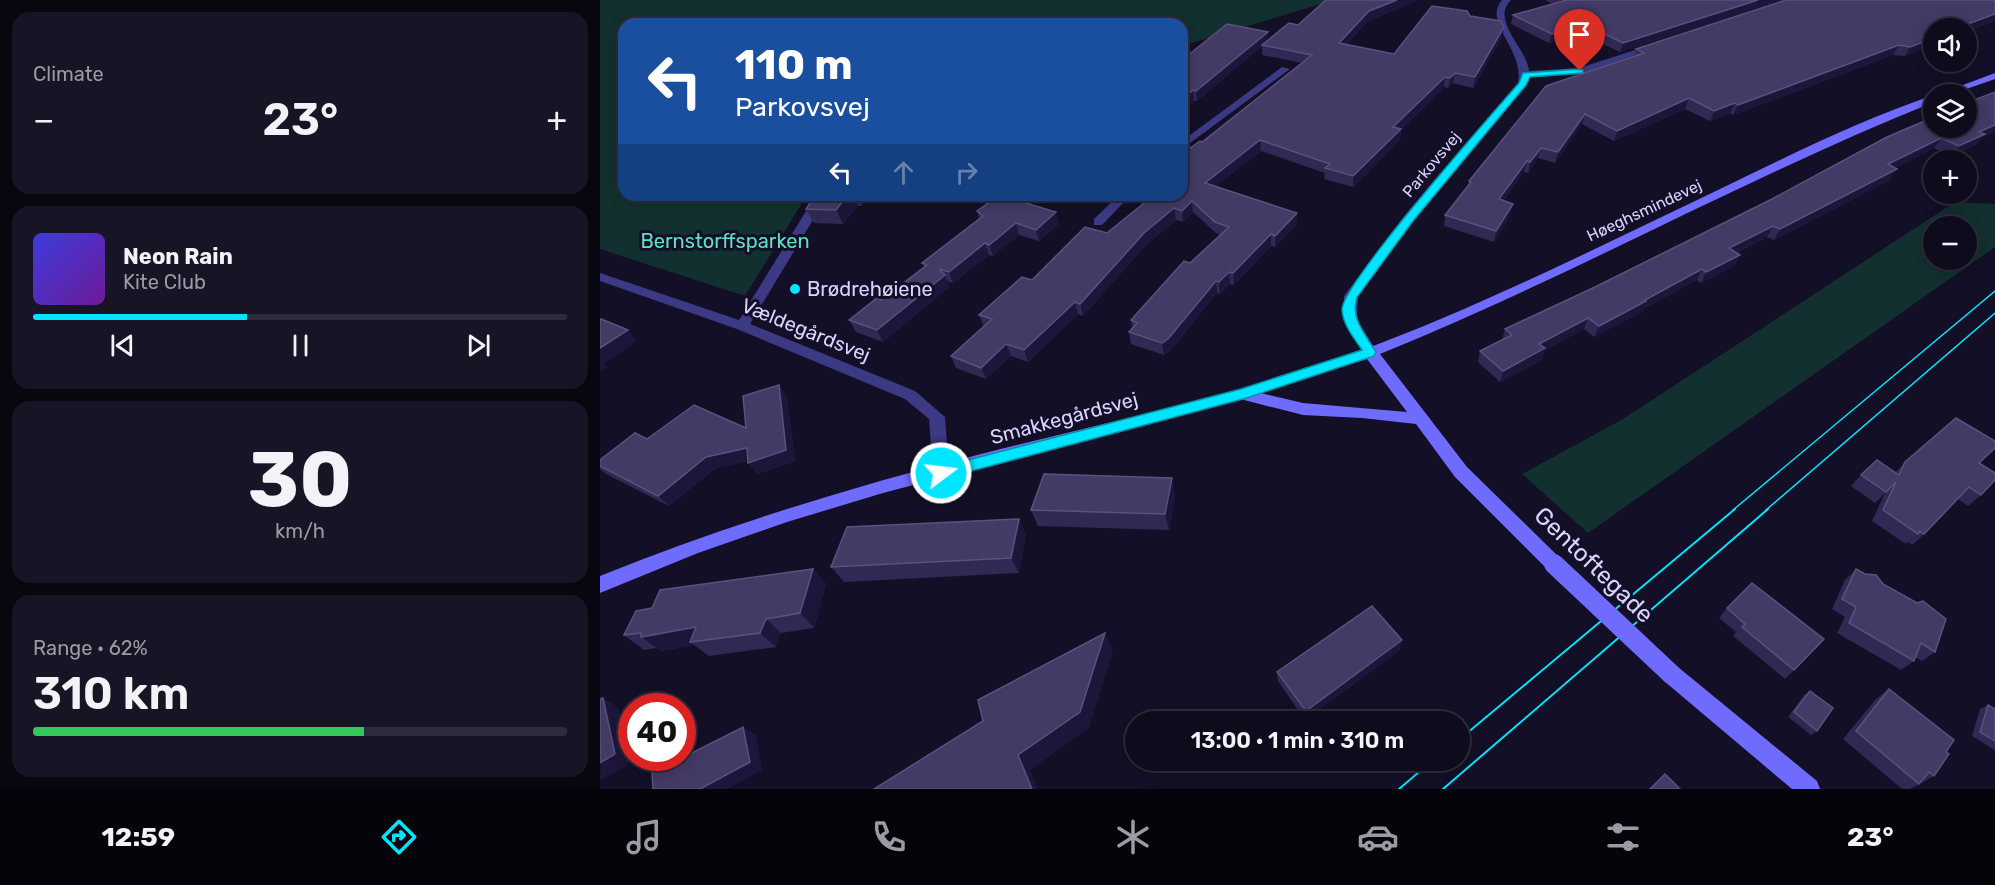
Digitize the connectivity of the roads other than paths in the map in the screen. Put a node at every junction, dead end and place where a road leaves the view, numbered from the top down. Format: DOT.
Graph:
graph roads {
  1 [pos="1507,0"];
  2 [pos="1667,43"];
  3 [pos="1285,69"];
  4 [pos="1526,75"];
  5 [pos="1995,76"];
  6 [pos="1972,84"];
  7 [pos="1923,102"];
  8 [pos="1188,134"];
  9 [pos="1195,136"];
  10 [pos="1188,141"];
  11 [pos="818,201"];
  12 [pos="1119,201"];
  13 [pos="1098,222"];
  14 [pos="600,277"];
  15 [pos="742,326"];
  16 [pos="1370,352"];
  17 [pos="1243,394"];
  18 [pos="1421,419"];
  19 [pos="941,473"];
  20 [pos="600,585"];
  21 [pos="1809,789"];
  1 -- 4 [label="street"];
  2 -- 4 [label="street"];
  3 -- 9 [label="street"];
  4 -- 16 [label="street, Parkovsvej"];
  5 -- 6 [label="street"];
  7 -- 16 [label="street, Høeghsmindevej"];
  8 -- 9 [label="street"];
  9 -- 10 [label="street"];
  11 -- 15 [label="street"];
  12 -- 13 [label="street"];
  14 -- 15 [label="street, Vældegårdsvej"];
  15 -- 19 [label="street, Vældegårdsvej"];
  16 -- 17 [label="street, Smakkegårdsvej"];
  16 -- 18 [label="street, Gentoftegade"];
  17 -- 18 [label="street"];
  17 -- 19 [label="street, Smakkegårdsvej"];
  18 -- 21 [label="street, Gentoftegade, bridge"];
  19 -- 20 [label="street, Smakkegårdsvej"];
}
